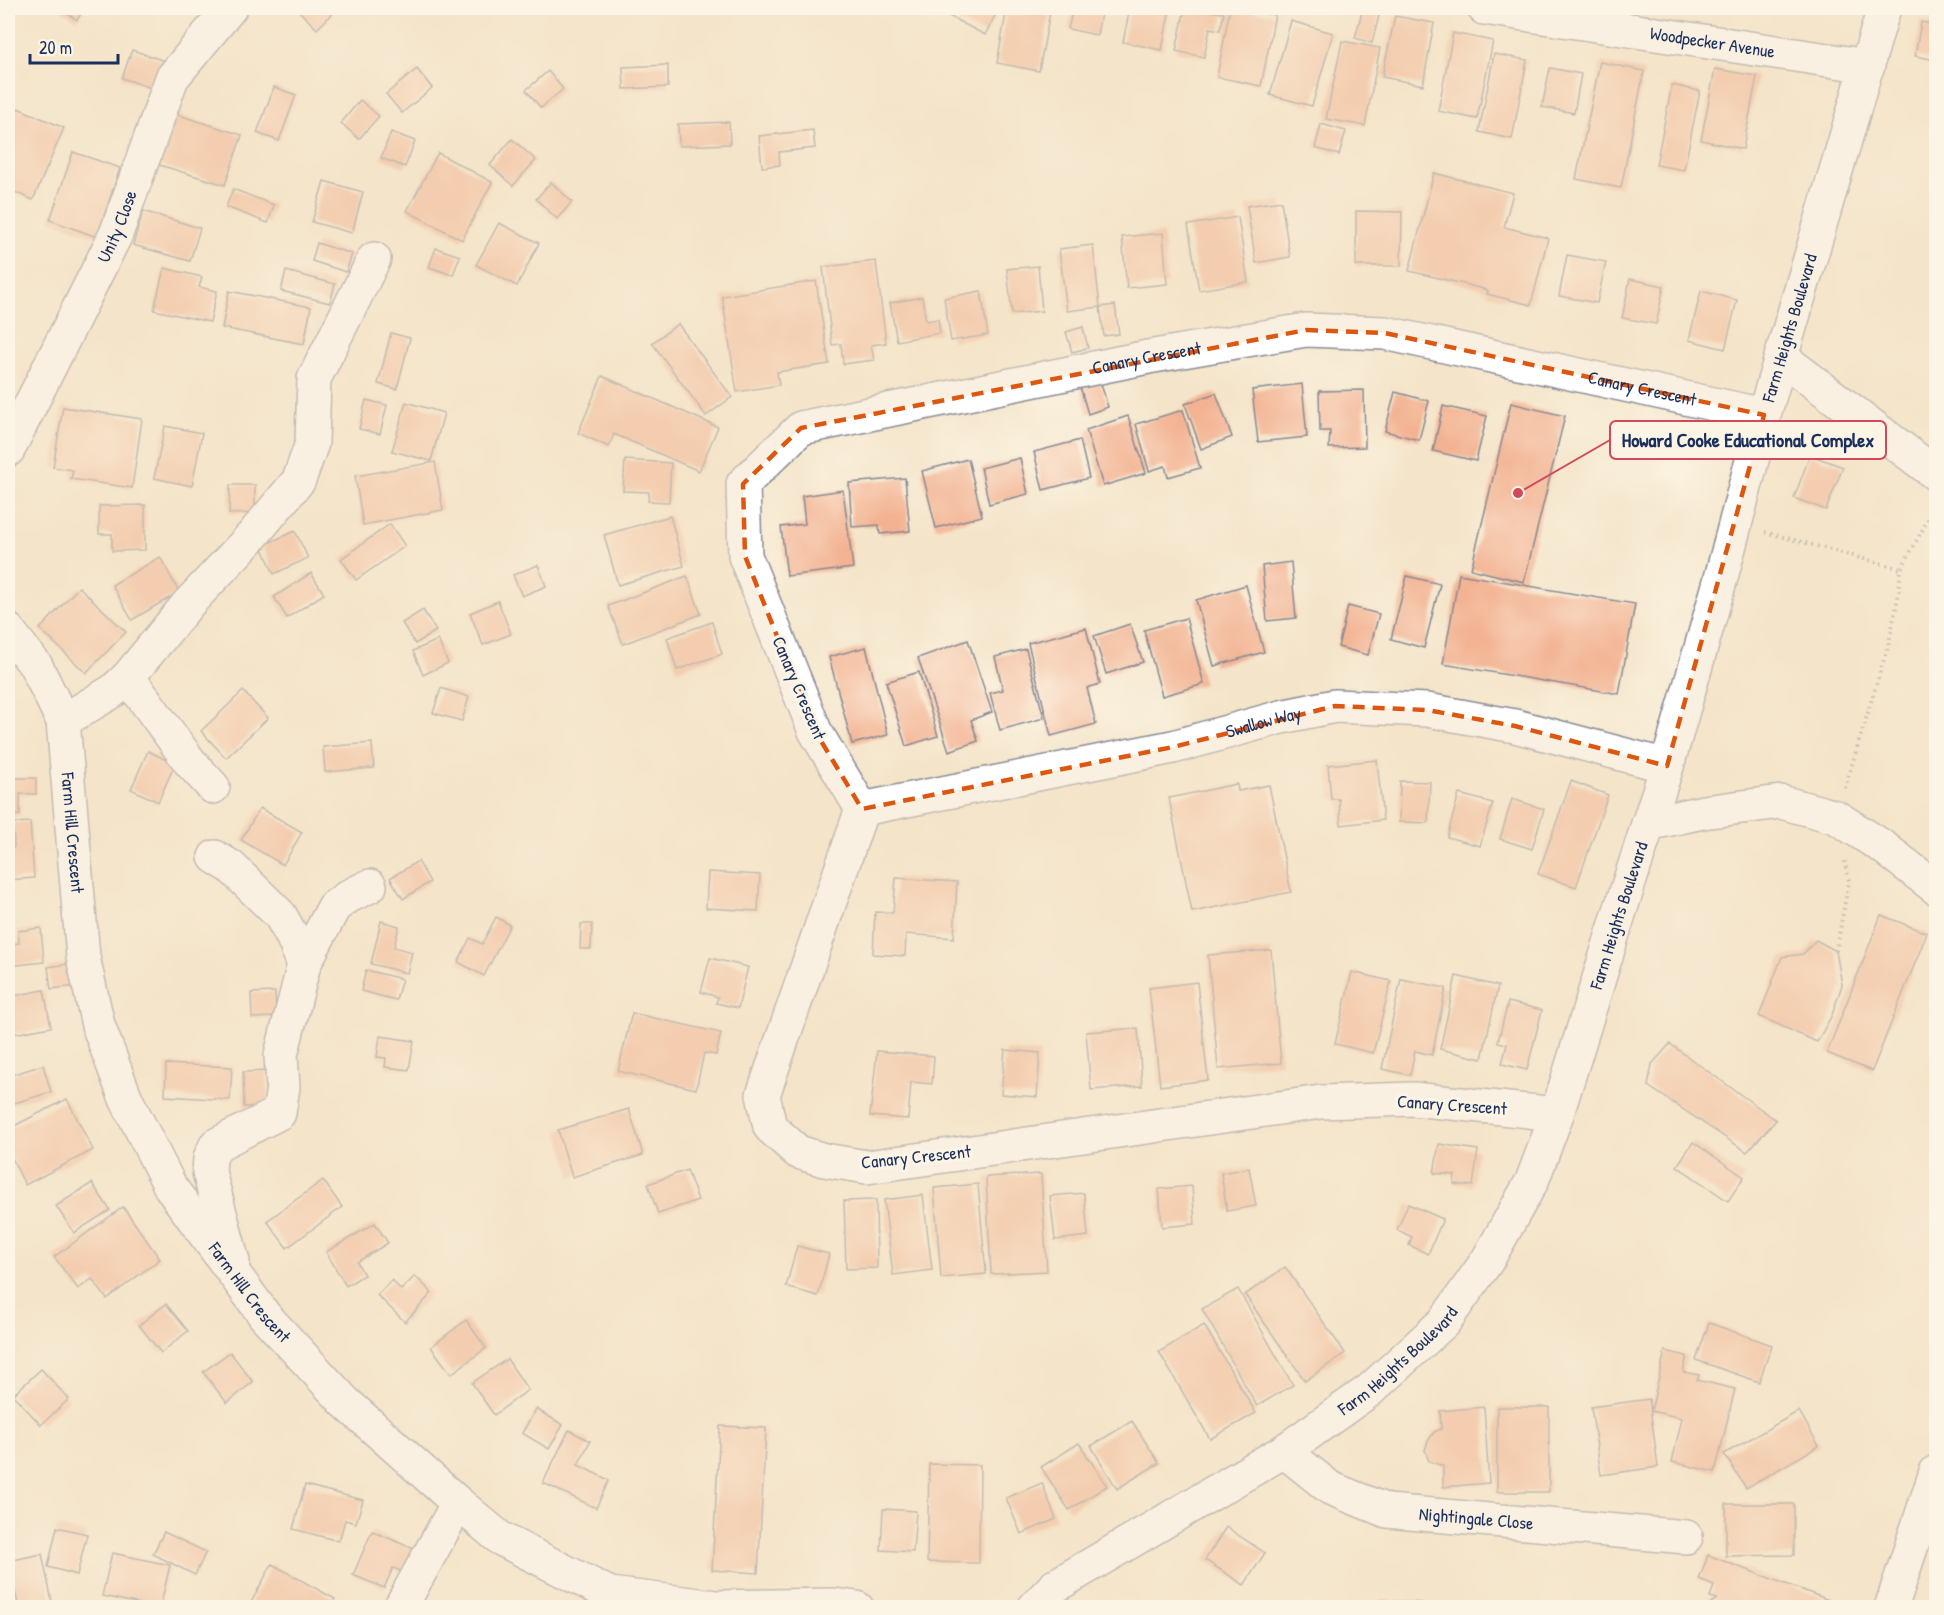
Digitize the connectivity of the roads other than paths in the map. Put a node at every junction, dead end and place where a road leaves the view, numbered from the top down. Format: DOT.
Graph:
graph roads {
  1 [pos="230,8"];
  2 [pos="1484,8"];
  3 [pos="1884,8"];
  4 [pos="1868,66"];
  5 [pos="374,259"];
  6 [pos="1782,358"];
  7 [pos="1764,415"];
  8 [pos="8,450"];
  9 [pos="1936,474"];
  10 [pos="8,630"];
  11 [pos="128,677"];
  12 [pos="63,721"];
  13 [pos="1667,766"];
  14 [pos="213,787"];
  15 [pos="862,809"];
  16 [pos="1648,824"];
  17 [pos="215,857"];
  18 [pos="370,886"];
  19 [pos="1936,888"];
  20 [pos="304,964"];
  21 [pos="1557,1114"];
  22 [pos="239,1282"];
  23 [pos="1284,1451"];
  24 [pos="1936,1472"];
  25 [pos="458,1503"];
  26 [pos="1686,1537"];
  27 [pos="400,1608"];
  28 [pos="857,1608"];
  29 [pos="1034,1608"];
  30 [pos="1891,1608"];
  1 -- 8 [label="street, Unity Close"];
  2 -- 4 [label="street, Woodpecker Avenue"];
  3 -- 4 [label="street, Farm Heights Boulevard"];
  4 -- 6 [label="street, Farm Heights Boulevard"];
  5 -- 11 [label="street"];
  6 -- 7 [label="street, Farm Heights Boulevard"];
  6 -- 9 [label="street"];
  7 -- 13 [label="street, Farm Heights Boulevard"];
  7 -- 15 [label="street, Canary Crescent"];
  10 -- 12 [label="street, Farm Hill Crescent"];
  11 -- 12 [label="street"];
  11 -- 14 [label="street"];
  12 -- 22 [label="street, Farm Hill Crescent"];
  13 -- 15 [label="street, Swallow Way"];
  13 -- 16 [label="street, Farm Heights Boulevard"];
  15 -- 21 [label="street, Canary Crescent"];
  16 -- 19 [label="street"];
  16 -- 21 [label="street, Farm Heights Boulevard"];
  17 -- 20 [label="street"];
  18 -- 20 [label="street"];
  20 -- 22 [label="street"];
  21 -- 23 [label="street, Farm Heights Boulevard"];
  22 -- 25 [label="street, Farm Hill Crescent"];
  23 -- 26 [label="street, Nightingale Close"];
  23 -- 29 [label="street, Farm Heights Boulevard"];
  24 -- 30 [label="street"];
  25 -- 27 [label="street"];
  25 -- 28 [label="street, Farm Hill Crescent"];
}
